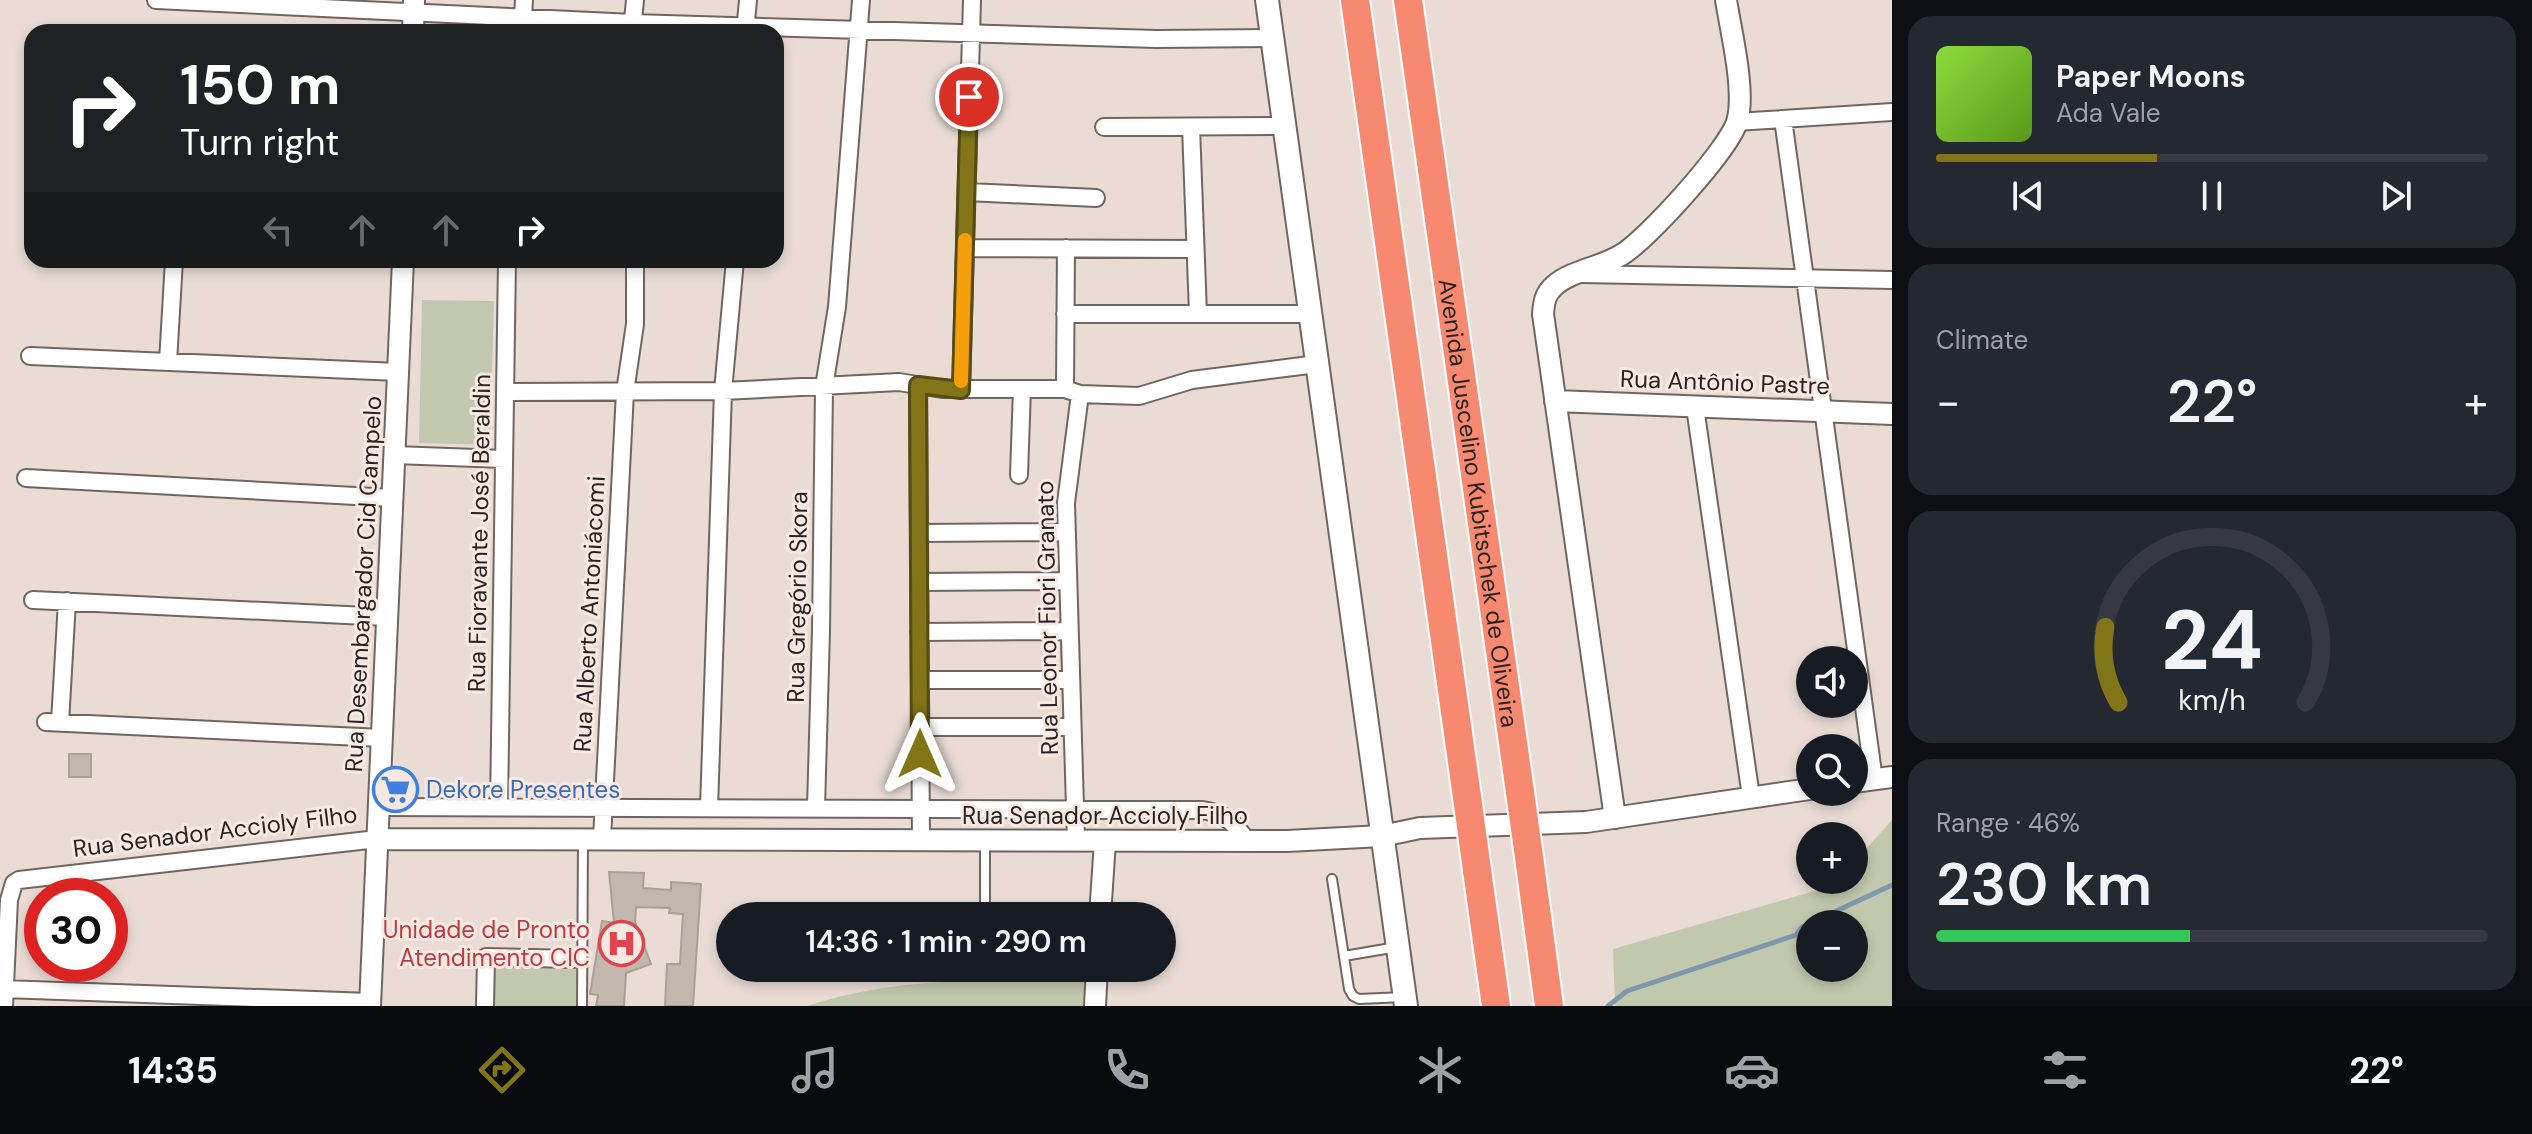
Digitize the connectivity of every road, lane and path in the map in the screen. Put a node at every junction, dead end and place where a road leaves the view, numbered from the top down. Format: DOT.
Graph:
graph roads {
  1 [pos="156,0"];
  2 [pos="524,0"];
  3 [pos="635,0"];
  4 [pos="748,0"];
  5 [pos="861,0"];
  6 [pos="972,0"];
  7 [pos="1267,0"];
  8 [pos="1355,0"];
  9 [pos="1408,0"];
  10 [pos="1726,0"];
  11 [pos="414,15"];
  12 [pos="511,24"];
  13 [pos="522,24"];
  14 [pos="632,24"];
  15 [pos="746,24"];
  16 [pos="784,29"];
  17 [pos="859,30"];
  18 [pos="971,33"];
  19 [pos="1272,38"];
  20 [pos="1892,112"];
  21 [pos="1783,119"];
  22 [pos="1736,122"];
  23 [pos="1284,126"];
  24 [pos="1104,127"];
  25 [pos="1191,127"];
  26 [pos="967,192"];
  27 [pos="1096,198"];
  28 [pos="965,248"];
  29 [pos="1066,248"];
  30 [pos="1195,249"];
  31 [pos="174,268"];
  32 [pos="403,268"];
  33 [pos="507,268"];
  34 [pos="635,268"];
  35 [pos="734,268"];
  36 [pos="1576,274"];
  37 [pos="1805,278"];
  38 [pos="1892,280"];
  39 [pos="1065,314"];
  40 [pos="1198,314"];
  41 [pos="1310,314"];
  42 [pos="30,356"];
  43 [pos="168,362"];
  44 [pos="1317,364"];
  45 [pos="398,372"];
  46 [pos="918,385"];
  47 [pos="824,387"];
  48 [pos="1022,389"];
  49 [pos="961,390"];
  50 [pos="723,391"];
  51 [pos="1073,391"];
  52 [pos="505,392"];
  53 [pos="625,392"];
  54 [pos="1555,401"];
  55 [pos="1695,407"];
  56 [pos="1823,412"];
  57 [pos="1892,414"];
  58 [pos="394,455"];
  59 [pos="504,459"];
  60 [pos="1019,475"];
  61 [pos="26,478"];
  62 [pos="392,498"];
  63 [pos="1067,532"];
  64 [pos="919,533"];
  65 [pos="1068,581"];
  66 [pos="919,582"];
  67 [pos="33,600"];
  68 [pos="67,601"];
  69 [pos="387,617"];
  70 [pos="1069,631"];
  71 [pos="919,632"];
  72 [pos="920,680"];
  73 [pos="1071,680"];
  74 [pos="920,727"];
  75 [pos="1072,727"];
  76 [pos="382,738"];
  77 [pos="1873,780"];
  78 [pos="1796,791"];
  79 [pos="1751,797"];
  80 [pos="379,807"];
  81 [pos="499,807"];
  82 [pos="603,808"];
  83 [pos="709,808"];
  84 [pos="816,808"];
  85 [pos="921,809"];
  86 [pos="1075,810"];
  87 [pos="1615,818"];
  88 [pos="1382,836"];
  89 [pos="377,839"];
  90 [pos="592,840"];
  91 [pos="921,841"];
  92 [pos="985,841"];
  93 [pos="1076,841"];
  94 [pos="1105,841"];
  95 [pos="1248,842"];
  96 [pos="1332,879"];
  97 [pos="985,902"];
  98 [pos="1101,902"];
  99 [pos="1398,946"];
  100 [pos="1344,956"];
  101 [pos="574,959"];
  102 [pos="1096,982"];
  103 [pos="4,997"];
  104 [pos="1406,1001"];
  105 [pos="370,1004"];
  106 [pos="485,1006"];
  107 [pos="582,1006"];
  108 [pos="1095,1006"];
  109 [pos="1496,1006"];
  110 [pos="1549,1006"];
  1 -- 11 [label="street"];
  2 -- 13 [label="street"];
  3 -- 14 [label="street"];
  4 -- 15 [label="street"];
  5 -- 17 [label="street, Rua Gregório Skora"];
  6 -- 18 [label="street"];
  7 -- 19 [label="main road"];
  8 -- 109 [label="highway, bridge"];
  9 -- 110 [label="highway, Avenida Juscelino Kubitschek de Oliveira, bridge"];
  10 -- 22 [label="street"];
  11 -- 12 [label="street"];
  16 -- 17 [label="street"];
  17 -- 18 [label="street"];
  17 -- 47 [label="street, Rua Gregório Skora"];
  18 -- 19 [label="street"];
  18 -- 26 [label="street"];
  19 -- 23 [label="main road"];
  20 -- 21 [label="street"];
  21 -- 22 [label="street"];
  21 -- 37 [label="street"];
  22 -- 36 [label="street"];
  23 -- 25 [label="street"];
  23 -- 41 [label="main road"];
  24 -- 25 [label="street"];
  25 -- 30 [label="street"];
  26 -- 27 [label="street"];
  26 -- 28 [label="street"];
  28 -- 29 [label="street"];
  28 -- 49 [label="street"];
  29 -- 30 [label="street"];
  29 -- 39 [label="street, Rua Leonor Fiori Granato"];
  30 -- 40 [label="street"];
  31 -- 43 [label="street"];
  32 -- 45 [label="street, Rua Desembargador Cid Campelo"];
  33 -- 52 [label="street, Rua Fioravante José Beraldin"];
  34 -- 53 [label="street, Rua Alberto Antoniácomi"];
  35 -- 50 [label="street"];
  36 -- 37 [label="street"];
  36 -- 54 [label="street"];
  37 -- 38 [label="street"];
  37 -- 56 [label="street"];
  39 -- 40 [label="street"];
  39 -- 51 [label="street, Rua Leonor Fiori Granato"];
  40 -- 41 [label="street"];
  41 -- 44 [label="main road"];
  42 -- 43 [label="street"];
  43 -- 45 [label="street"];
  44 -- 51 [label="street"];
  44 -- 88 [label="main road"];
  45 -- 58 [label="street, Rua Desembargador Cid Campelo"];
  46 -- 47 [label="street"];
  46 -- 49 [label="street"];
  46 -- 64 [label="street"];
  47 -- 50 [label="street"];
  47 -- 84 [label="street, Rua Gregório Skora"];
  48 -- 49 [label="street"];
  48 -- 51 [label="street"];
  48 -- 60 [label="street"];
  50 -- 53 [label="street"];
  50 -- 83 [label="street"];
  51 -- 63 [label="street, Rua Leonor Fiori Granato"];
  52 -- 53 [label="street"];
  52 -- 59 [label="street, Rua Fioravante José Beraldin"];
  53 -- 82 [label="street, Rua Alberto Antoniácomi"];
  54 -- 55 [label="street, Rua Antônio Pastre"];
  54 -- 87 [label="street"];
  55 -- 56 [label="street, Rua Antônio Pastre"];
  55 -- 79 [label="street"];
  56 -- 57 [label="street, Rua Antônio Pastre"];
  56 -- 77 [label="street"];
  58 -- 59 [label="street"];
  58 -- 62 [label="street, Rua Desembargador Cid Campelo"];
  59 -- 81 [label="street, Rua Fioravante José Beraldin"];
  61 -- 62 [label="street"];
  62 -- 69 [label="street, Rua Desembargador Cid Campelo"];
  63 -- 64 [label="street"];
  63 -- 65 [label="street, Rua Leonor Fiori Granato"];
  64 -- 66 [label="street"];
  65 -- 66 [label="street"];
  65 -- 70 [label="street, Rua Leonor Fiori Granato"];
  66 -- 71 [label="street"];
  67 -- 68 [label="street"];
  68 -- 69 [label="street"];
  68 -- 76 [label="street"];
  69 -- 76 [label="street, Rua Desembargador Cid Campelo"];
  70 -- 71 [label="street"];
  70 -- 73 [label="street, Rua Leonor Fiori Granato"];
  71 -- 72 [label="street"];
  72 -- 73 [label="street"];
  72 -- 74 [label="street"];
  73 -- 75 [label="street, Rua Leonor Fiori Granato"];
  74 -- 75 [label="street"];
  74 -- 85 [label="street"];
  75 -- 86 [label="street, Rua Leonor Fiori Granato"];
  76 -- 80 [label="street, Rua Desembargador Cid Campelo"];
  78 -- 79 [label="street, Rua Senador Accioly Filho"];
  79 -- 87 [label="street, Rua Senador Accioly Filho"];
  80 -- 81 [label="street"];
  80 -- 89 [label="street, Rua Desembargador Cid Campelo"];
  81 -- 82 [label="street"];
  82 -- 83 [label="street"];
  82 -- 90 [label="street, Rua Alberto Antoniácomi"];
  83 -- 84 [label="street"];
  84 -- 85 [label="street"];
  85 -- 86 [label="street"];
  85 -- 91 [label="street"];
  86 -- 93 [label="street, Rua Leonor Fiori Granato"];
  86 -- 95 [label="street"];
  87 -- 88 [label="street, Rua Senador Accioly Filho"];
  88 -- 95 [label="street, Rua Senador Accioly Filho"];
  88 -- 99 [label="main road"];
  89 -- 90 [label="street, Rua Senador Accioly Filho"];
  89 -- 103 [label="street, Rua Senador Accioly Filho"];
  89 -- 105 [label="street, Rua Desembargador Cid Campelo"];
  90 -- 91 [label="street, Rua Senador Accioly Filho"];
  90 -- 107 [label="lane"];
  91 -- 92 [label="street, Rua Senador Accioly Filho"];
  92 -- 93 [label="street, Rua Senador Accioly Filho"];
  92 -- 97 [label="lane"];
  93 -- 94 [label="street, Rua Senador Accioly Filho"];
  94 -- 95 [label="street, Rua Senador Accioly Filho"];
  94 -- 98 [label="street"];
  96 -- 100 [label="lane"];
  99 -- 100 [label="lane"];
  99 -- 104 [label="main road"];
  100 -- 104 [label="lane"];
  101 -- 106 [label="street"];
  102 -- 108 [label="street"];
  103 -- 105 [label="street"];
}
